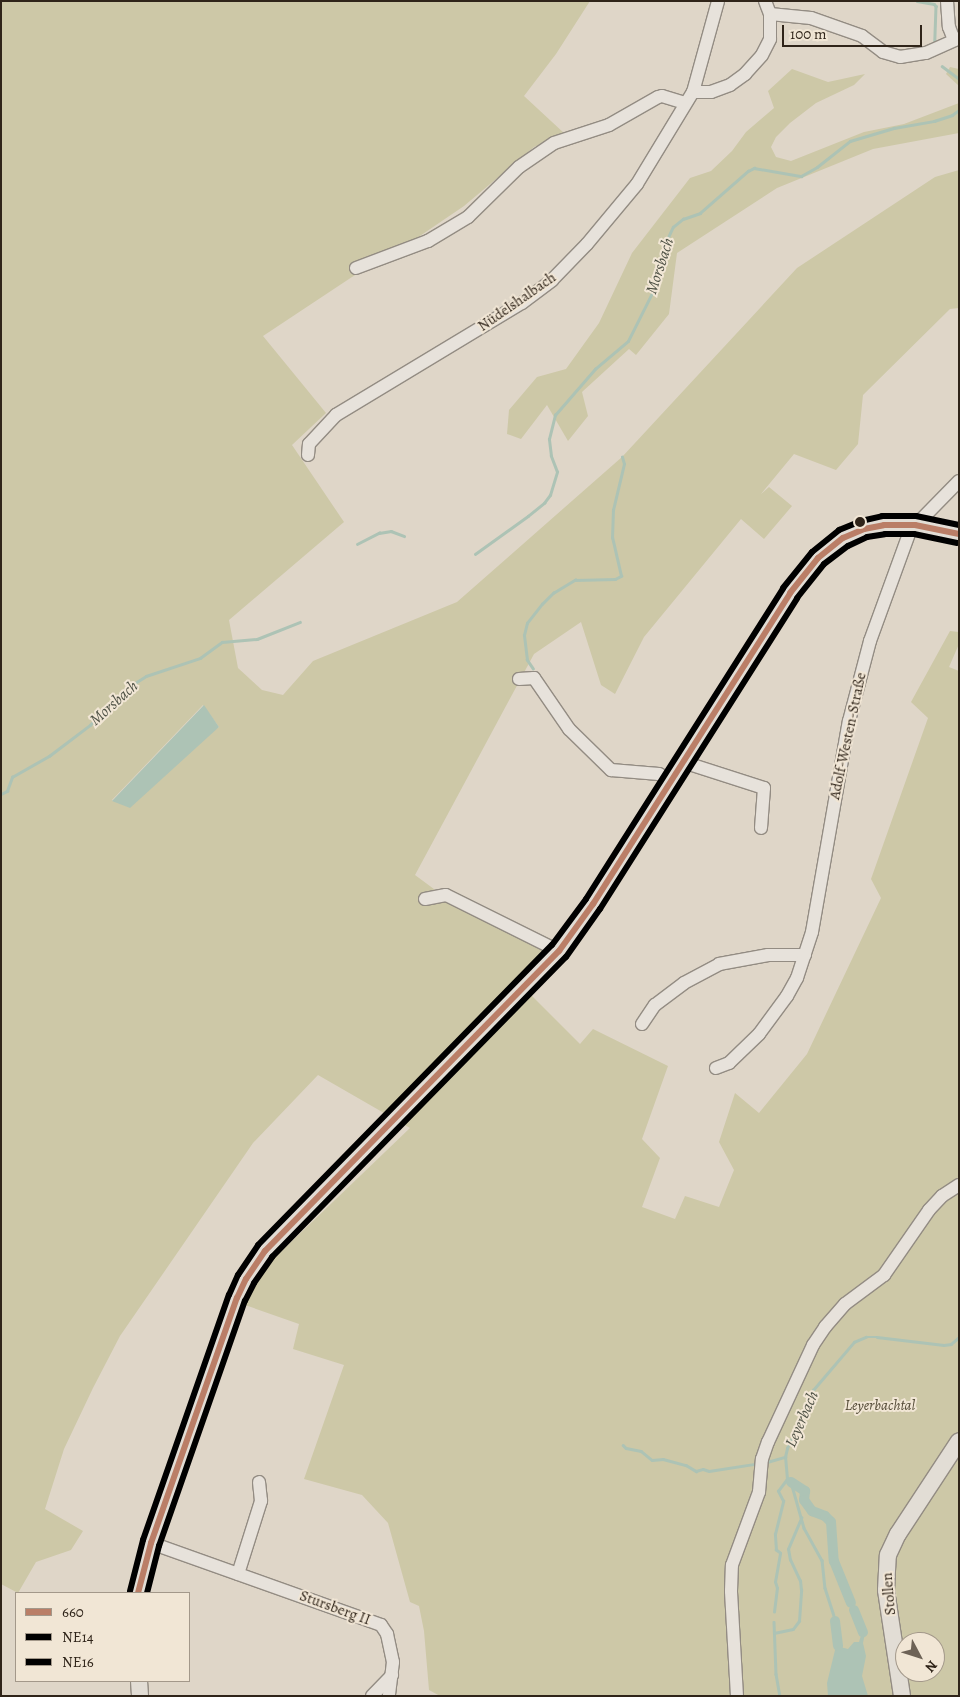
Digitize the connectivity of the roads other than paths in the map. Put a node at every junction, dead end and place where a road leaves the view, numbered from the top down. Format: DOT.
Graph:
graph roads {
  1 [pos="718,1"];
  2 [pos="765,1"];
  3 [pos="947,1"];
  4 [pos="770,14"];
  5 [pos="957,39"];
  6 [pos="693,92"];
  7 [pos="686,103"];
  8 [pos="356,268"];
  9 [pos="308,455"];
  10 [pos="959,480"];
  11 [pos="915,525"];
  12 [pos="959,534"];
  13 [pos="519,679"];
  14 [pos="683,762"];
  15 [pos="671,781"];
  16 [pos="761,828"];
  17 [pos="425,899"];
  18 [pos="559,951"];
  19 [pos="805,956"];
  20 [pos="642,1024"];
  21 [pos="716,1068"];
  22 [pos="959,1185"];
  23 [pos="959,1441"];
  24 [pos="259,1482"];
  25 [pos="151,1544"];
  26 [pos="238,1574"];
  27 [pos="138,1592"];
  28 [pos="392,1675"];
  29 [pos="139,1682"];
  30 [pos="140,1696"];
  31 [pos="372,1696"];
  32 [pos="389,1696"];
  33 [pos="737,1696"];
  34 [pos="902,1696"];
  1 -- 6 [label="street, Nüdelshalbach"];
  2 -- 4 [label="street"];
  3 -- 5 [label="street"];
  4 -- 5 [label="street"];
  4 -- 6 [label="street"];
  6 -- 7 [label="street, Nüdelshalbach"];
  7 -- 8 [label="street"];
  7 -- 9 [label="street, Nüdelshalbach"];
  10 -- 11 [label="street, Adolf-Westen-Straße"];
  11 -- 12 [label="main road"];
  11 -- 14 [label="main road"];
  11 -- 19 [label="street, Adolf-Westen-Straße"];
  13 -- 15 [label="street"];
  14 -- 15 [label="main road"];
  14 -- 16 [label="street"];
  15 -- 18 [label="main road"];
  17 -- 18 [label="street"];
  18 -- 25 [label="main road"];
  19 -- 20 [label="street"];
  19 -- 21 [label="street, Adolf-Westen-Straße"];
  22 -- 33 [label="street"];
  23 -- 34 [label="main road, Stollen"];
  24 -- 26 [label="street"];
  25 -- 26 [label="street, Stursberg II"];
  25 -- 27 [label="main road"];
  26 -- 28 [label="street, Stursberg II"];
  28 -- 31 [label="street"];
  28 -- 32 [label="street, Stursberg II"];
  29 -- 30 [label="main road"];
}
